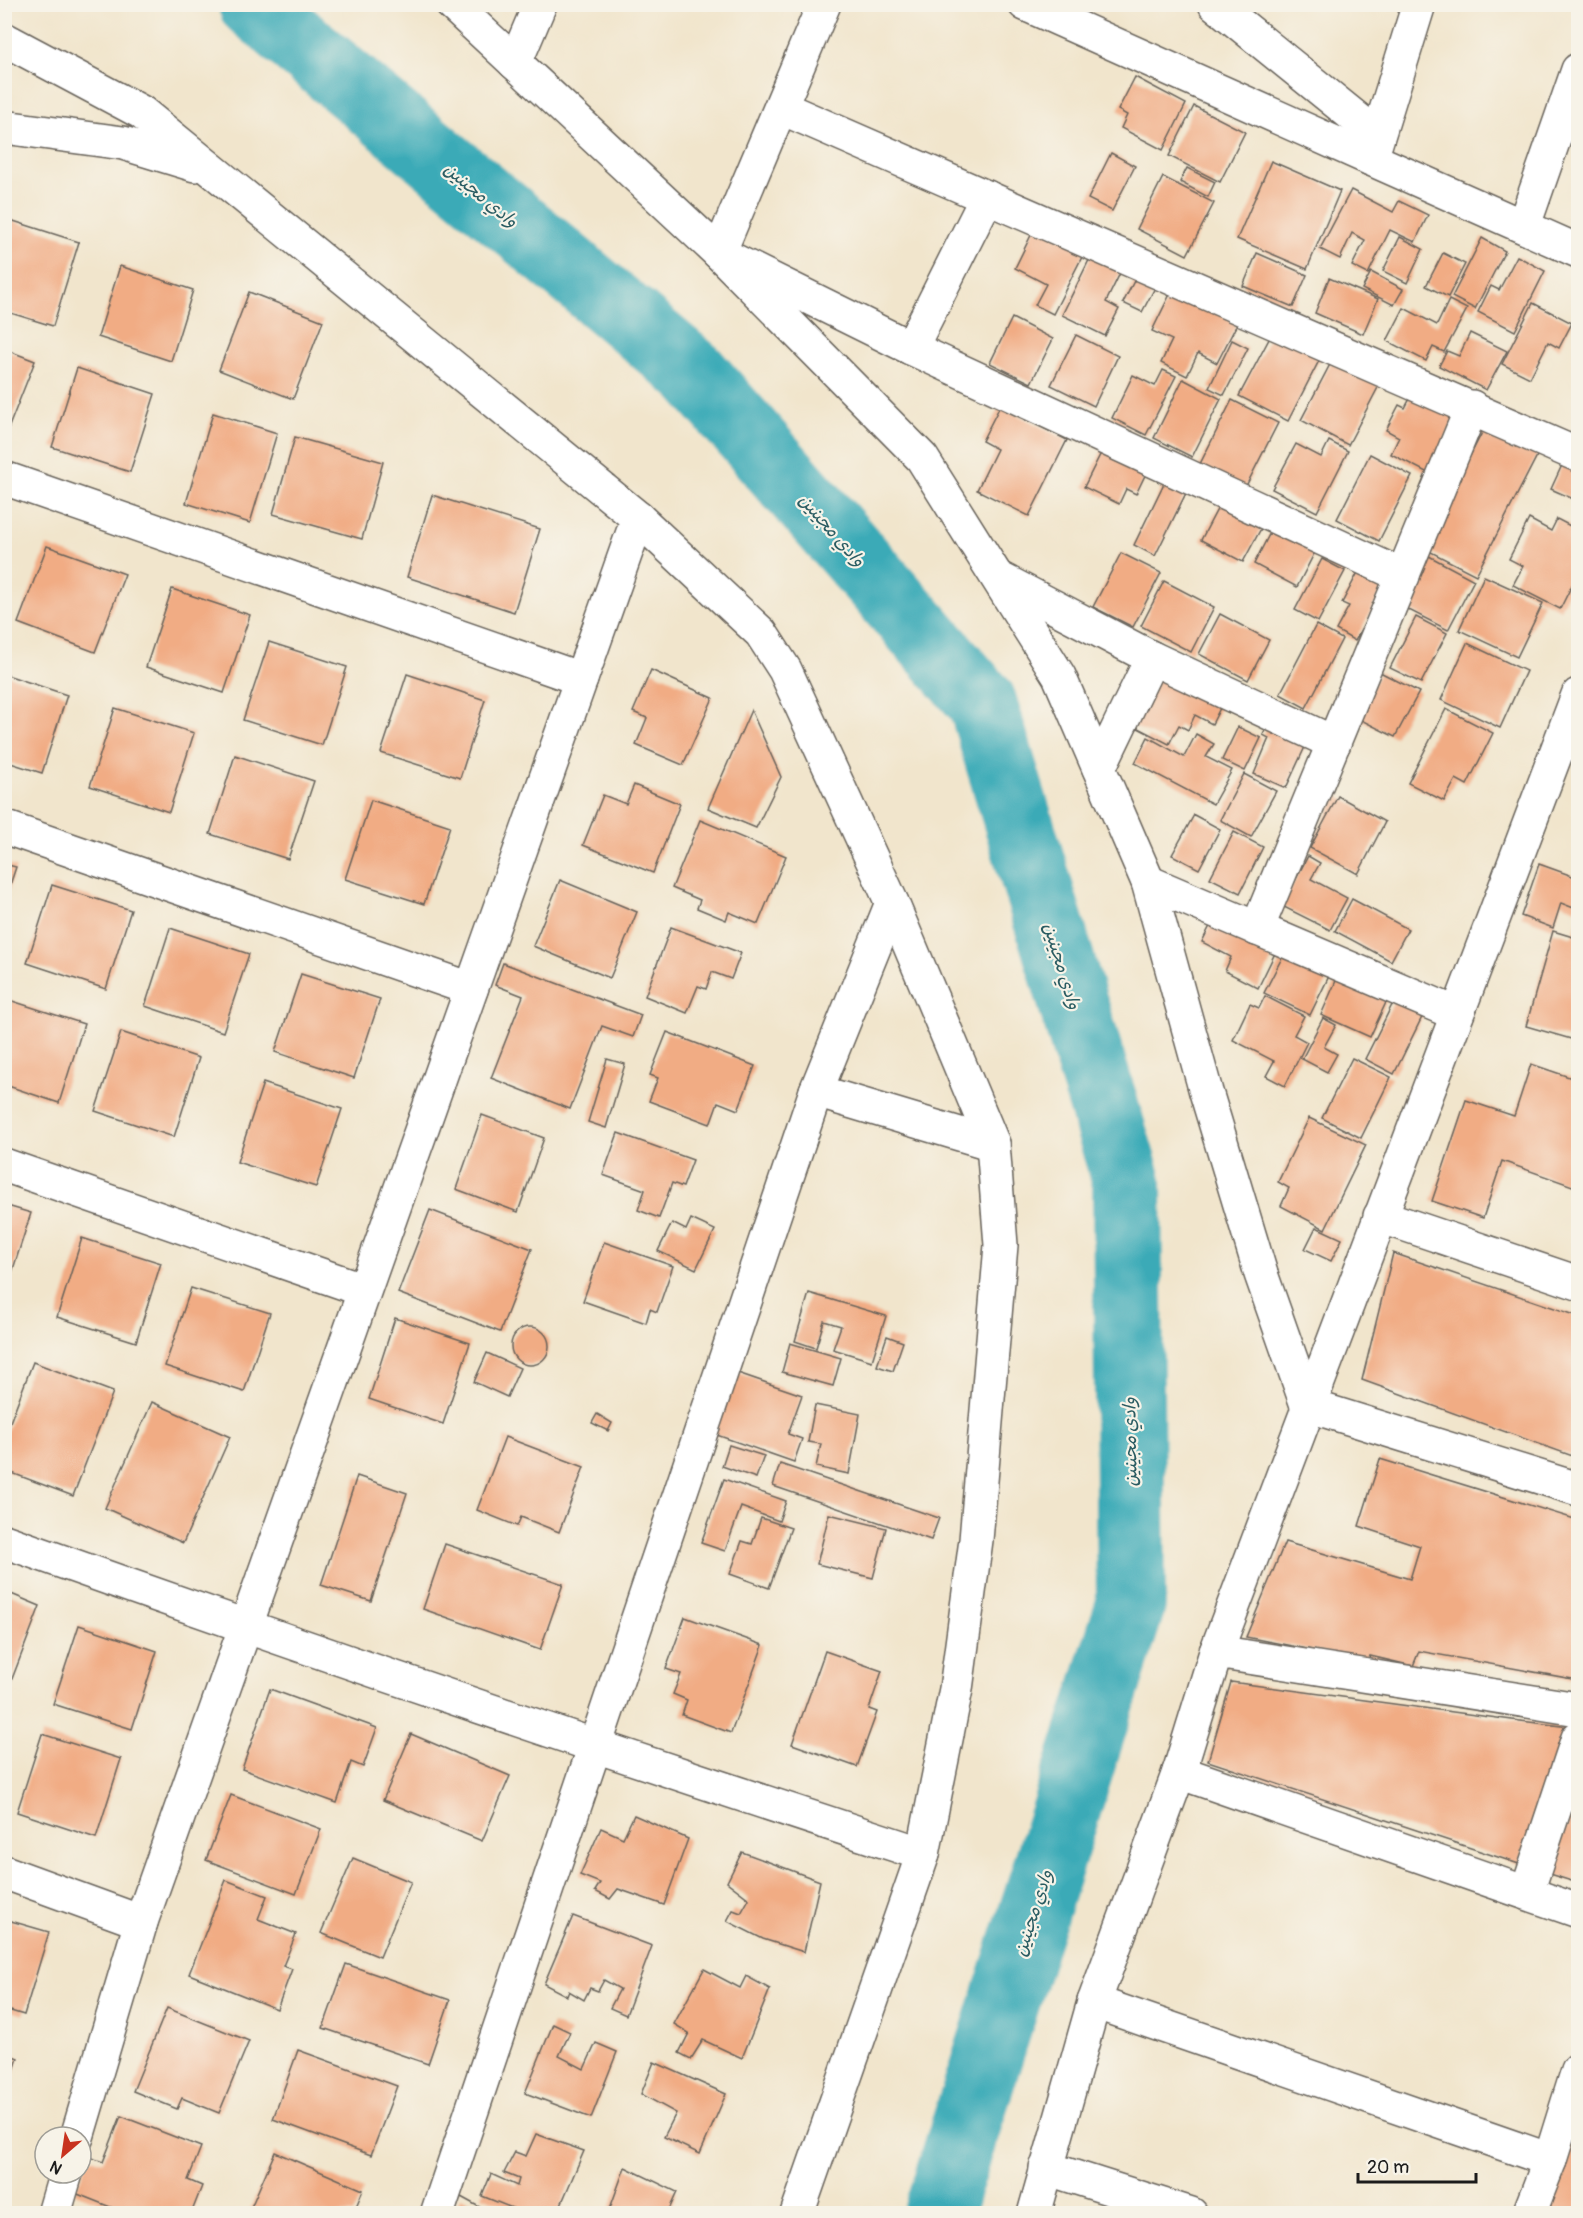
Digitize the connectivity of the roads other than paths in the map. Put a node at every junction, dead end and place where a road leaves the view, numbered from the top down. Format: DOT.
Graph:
graph roads {
  1 [pos="452,4"];
  2 [pos="540,4"];
  3 [pos="824,4"];
  4 [pos="1025,4"];
  5 [pos="1419,4"];
  6 [pos="1227,9"];
  7 [pos="4,39"];
  8 [pos="515,63"];
  9 [pos="1578,70"];
  10 [pos="782,108"];
  11 [pos="4,127"];
  12 [pos="1374,147"];
  13 [pos="209,168"];
  14 [pos="987,197"];
  15 [pos="1524,225"];
  16 [pos="1578,251"];
  17 [pos="718,253"];
  18 [pos="911,348"];
  19 [pos="1472,407"];
  20 [pos="1578,455"];
  21 [pos="4,478"];
  22 [pos="638,518"];
  23 [pos="1403,576"];
  24 [pos="997,577"];
  25 [pos="1152,658"];
  26 [pos="580,679"];
  27 [pos="1578,695"];
  28 [pos="1334,743"];
  29 [pos="1099,768"];
  30 [pos="4,827"];
  31 [pos="1148,882"];
  32 [pos="892,903"];
  33 [pos="1257,929"];
  34 [pos="471,989"];
  35 [pos="1457,1014"];
  36 [pos="816,1091"];
  37 [pos="993,1144"];
  38 [pos="4,1165"];
  39 [pos="1380,1216"];
  40 [pos="1578,1282"];
  41 [pos="364,1290"];
  42 [pos="1307,1405"];
  43 [pos="1578,1490"];
  44 [pos="4,1541"];
  45 [pos="245,1628"];
  46 [pos="1216,1652"];
  47 [pos="1578,1710"];
  48 [pos="1578,1738"];
  49 [pos="593,1747"];
  50 [pos="1179,1772"];
  51 [pos="923,1854"];
  52 [pos="4,1872"];
  53 [pos="1527,1892"];
  54 [pos="1578,1911"];
  55 [pos="141,1922"];
  56 [pos="1094,2002"];
  57 [pos="1578,2070"];
  58 [pos="81,2125"];
  59 [pos="1550,2160"];
  60 [pos="1046,2168"];
  61 [pos="62,2185"];
  62 [pos="54,2214"];
  63 [pos="437,2214"];
  64 [pos="797,2214"];
  65 [pos="1035,2214"];
  66 [pos="1191,2214"];
  67 [pos="1529,2214"];
  1 -- 8 [label="street"];
  2 -- 8 [label="street"];
  3 -- 10 [label="street"];
  4 -- 12 [label="street"];
  5 -- 12 [label="street"];
  6 -- 12 [label="street"];
  7 -- 13 [label="street"];
  8 -- 17 [label="street"];
  9 -- 15 [label="street"];
  10 -- 14 [label="street"];
  10 -- 17 [label="street"];
  11 -- 13 [label="street"];
  12 -- 15 [label="street"];
  13 -- 22 [label="street"];
  14 -- 18 [label="street"];
  14 -- 19 [label="street"];
  15 -- 16 [label="street"];
  17 -- 18 [label="street"];
  17 -- 24 [label="street"];
  18 -- 23 [label="street"];
  19 -- 20 [label="street"];
  19 -- 23 [label="street"];
  21 -- 26 [label="street"];
  22 -- 26 [label="street"];
  22 -- 32 [label="street"];
  23 -- 28 [label="street"];
  24 -- 25 [label="street"];
  24 -- 29 [label="street"];
  25 -- 28 [label="street"];
  25 -- 29 [label="street"];
  26 -- 34 [label="street"];
  27 -- 35 [label="street"];
  28 -- 33 [label="street"];
  29 -- 31 [label="street"];
  30 -- 34 [label="street"];
  31 -- 33 [label="street"];
  31 -- 42 [label="street"];
  32 -- 36 [label="street"];
  32 -- 37 [label="street"];
  33 -- 35 [label="street"];
  34 -- 41 [label="street"];
  35 -- 39 [label="street"];
  36 -- 37 [label="street"];
  36 -- 49 [label="street"];
  37 -- 51 [label="street"];
  38 -- 41 [label="street"];
  39 -- 40 [label="street"];
  39 -- 42 [label="street"];
  41 -- 45 [label="street"];
  42 -- 43 [label="street"];
  42 -- 46 [label="street"];
  44 -- 45 [label="street"];
  45 -- 49 [label="street"];
  45 -- 55 [label="street"];
  46 -- 47 [label="street"];
  46 -- 50 [label="street"];
  48 -- 53 [label="street"];
  49 -- 51 [label="street"];
  49 -- 63 [label="street"];
  50 -- 53 [label="street"];
  50 -- 56 [label="street"];
  51 -- 64 [label="street"];
  52 -- 55 [label="street"];
  53 -- 54 [label="street"];
  55 -- 58 [label="street"];
  56 -- 59 [label="street"];
  56 -- 60 [label="street"];
  57 -- 59 [label="street"];
  59 -- 67 [label="street"];
  60 -- 65 [label="street"];
  60 -- 66 [label="street"];
  61 -- 62 [label="street"];
}
